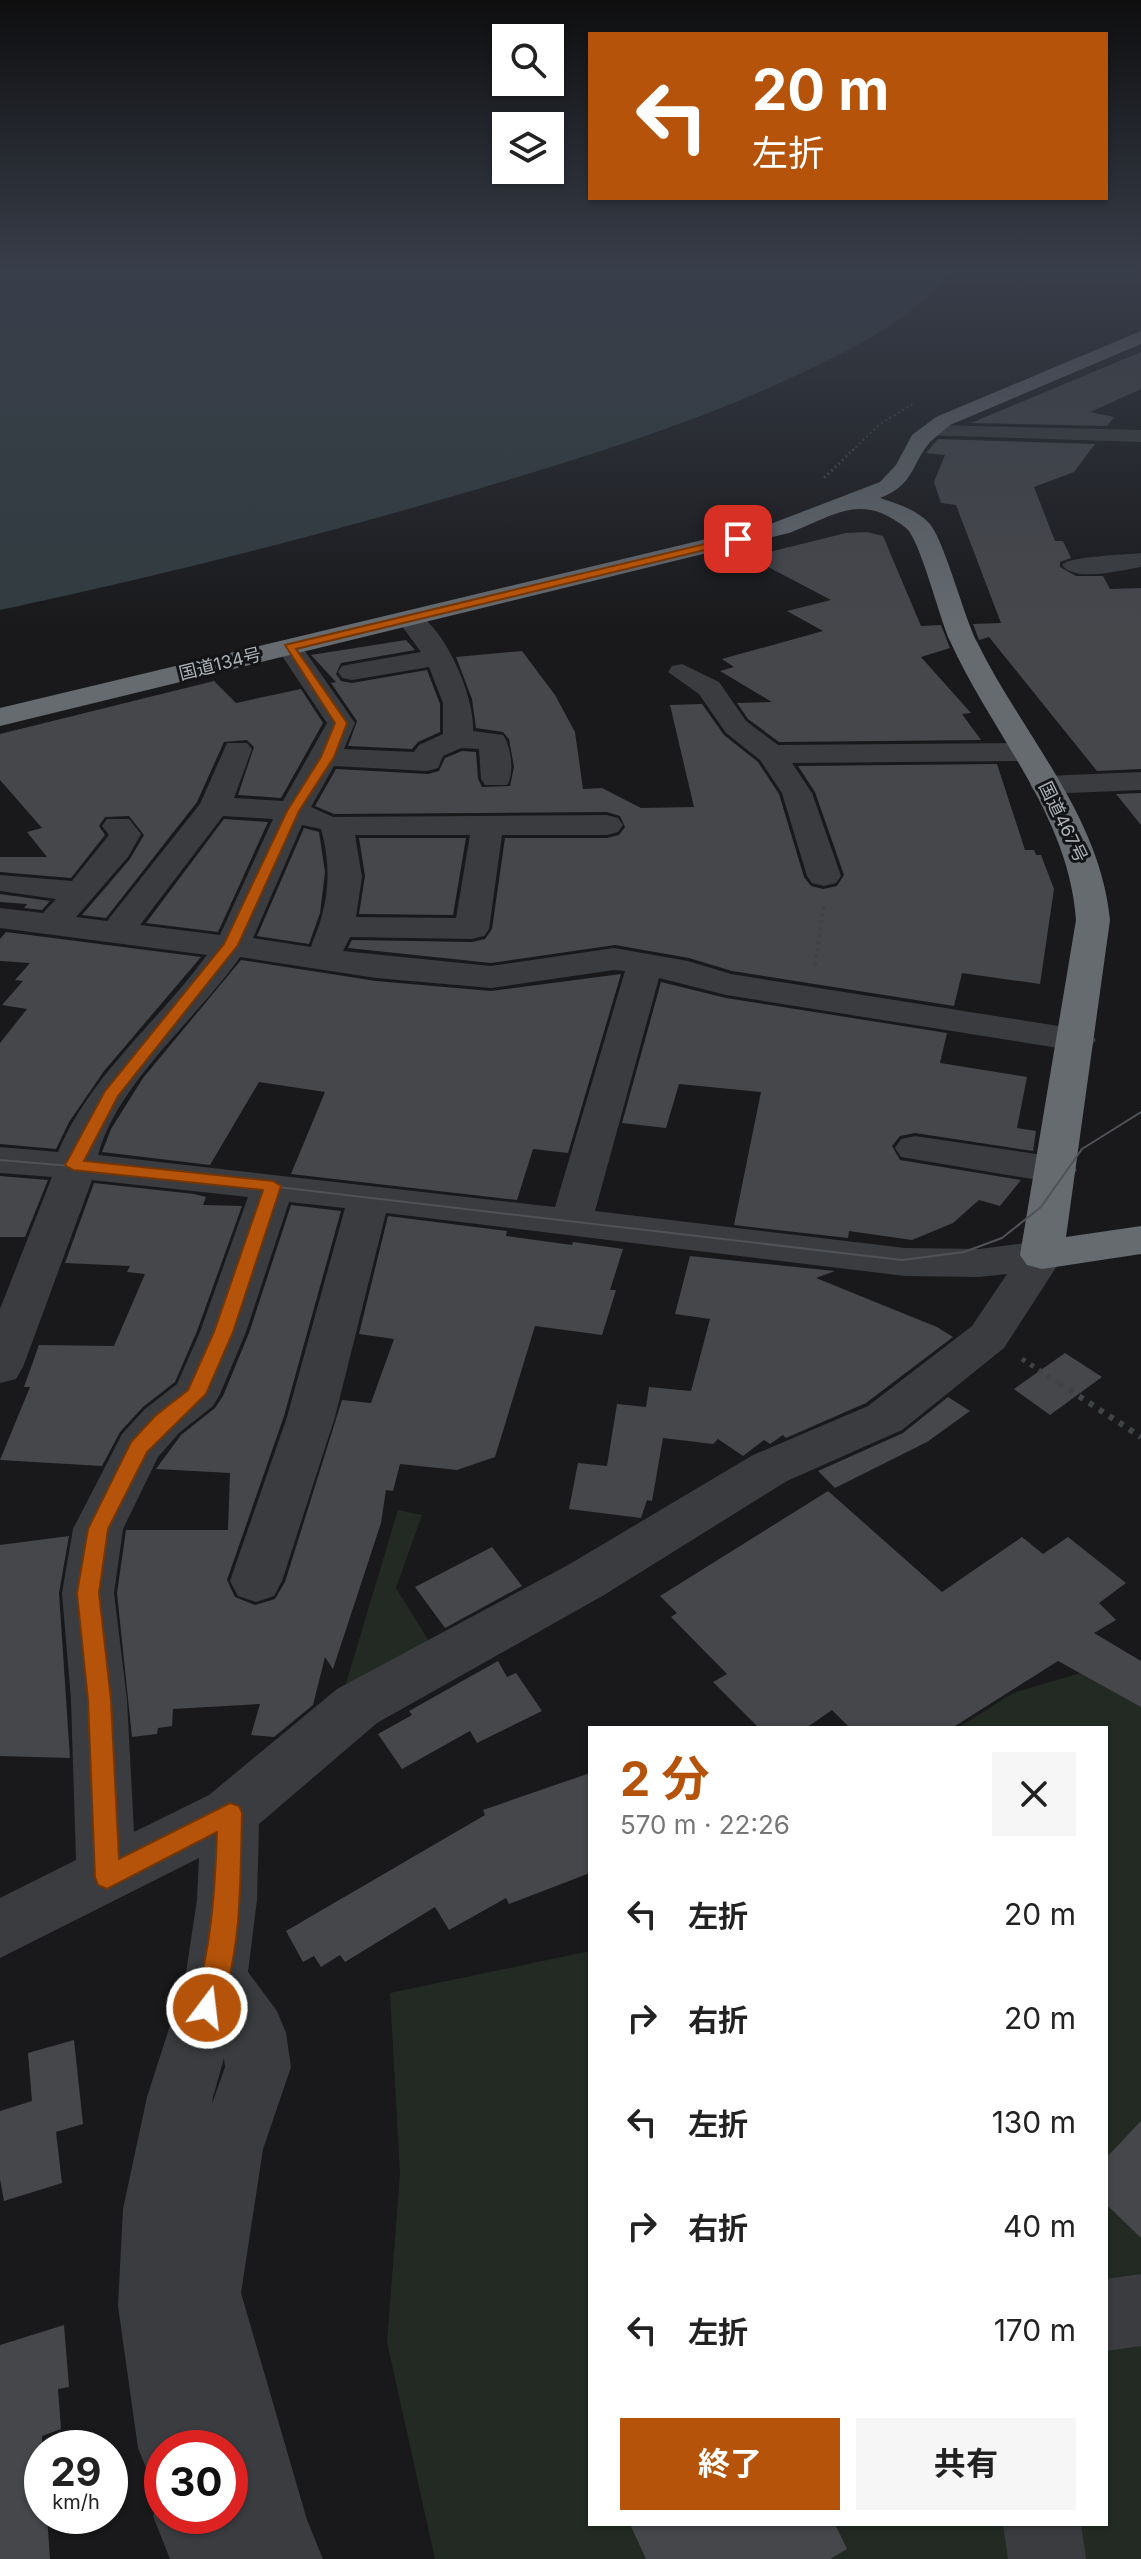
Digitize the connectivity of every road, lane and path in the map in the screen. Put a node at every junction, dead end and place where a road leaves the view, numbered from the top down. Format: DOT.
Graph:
graph roads {
  1 [pos="983,388"];
  2 [pos="1014,388"];
  3 [pos="918,401"];
  4 [pos="929,431"];
  5 [pos="1141,436"];
  6 [pos="839,465"];
  7 [pos="854,483"];
  8 [pos="817,485"];
  9 [pos="1141,560"];
  10 [pos="1074,565"];
  11 [pos="409,618"];
  12 [pos="289,647"];
  13 [pos="437,657"];
  14 [pos="352,672"];
  15 [pos="682,672"];
  16 [pos="0,717"];
  17 [pos="457,739"];
  18 [pos="237,749"];
  19 [pos="1027,752"];
  20 [pos="771,754"];
  21 [pos="327,757"];
  22 [pos="496,779"];
  23 [pos="1141,781"];
  24 [pos="1045,785"];
  25 [pos="215,806"];
  26 [pos="293,811"];
  27 [pos="487,825"];
  28 [pos="607,825"];
  29 [pos="118,826"];
  30 [pos="336,826"];
  31 [pos="7,883"];
  32 [pos="824,888"];
  33 [pos="80,892"];
  34 [pos="0,918"];
  35 [pos="116,933"];
  36 [pos="51,935"];
  37 [pos="331,942"];
  38 [pos="230,946"];
  39 [pos="645,963"];
  40 [pos="811,998"];
  41 [pos="1077,1040"];
  42 [pos="915,1148"];
  43 [pos="0,1160"];
  44 [pos="73,1165"];
  45 [pos="1056,1170"];
  46 [pos="273,1186"];
  47 [pos="369,1197"];
  48 [pos="571,1223"];
  49 [pos="1141,1240"];
  50 [pos="1042,1255"];
  51 [pos="988,1337"];
  52 [pos="0,1367"];
  53 [pos="1141,1437"];
  54 [pos="256,1581"];
  55 [pos="230,1813"];
  56 [pos="107,1877"];
  57 [pos="0,1929"];
  58 [pos="216,1979"];
  59 [pos="1141,2310"];
  60 [pos="1108,2315"];
  61 [pos="173,2430"];
  62 [pos="1042,2526"];
  63 [pos="199,2534"];
  64 [pos="209,2559"];
  65 [pos="284,2559"];
  66 [pos="1047,2559"];
  1 -- 7 [label="highway"];
  2 -- 4 [label="highway, 国道134号"];
  3 -- 6 [label="path"];
  4 -- 5 [label="street"];
  4 -- 7 [label="highway, 国道134号"];
  6 -- 7 [label="path"];
  6 -- 8 [label="path"];
  7 -- 11 [label="highway, 国道134号"];
  7 -- 19 [label="highway, 国道467号"];
  9 -- 10 [label="street"];
  11 -- 12 [label="highway, 国道134号"];
  11 -- 13 [label="street"];
  12 -- 16 [label="highway, 国道134号"];
  12 -- 21 [label="street"];
  13 -- 14 [label="street"];
  13 -- 17 [label="street"];
  15 -- 20 [label="street"];
  17 -- 21 [label="street"];
  17 -- 22 [label="street"];
  18 -- 25 [label="street"];
  19 -- 20 [label="street"];
  19 -- 24 [label="highway, 国道467号"];
  20 -- 32 [label="street"];
  21 -- 26 [label="street"];
  23 -- 24 [label="street"];
  24 -- 41 [label="highway, 国道467号"];
  25 -- 26 [label="street"];
  25 -- 35 [label="street"];
  26 -- 30 [label="street"];
  26 -- 38 [label="street"];
  27 -- 28 [label="street"];
  27 -- 30 [label="street"];
  27 -- 37 [label="street"];
  29 -- 33 [label="street"];
  30 -- 37 [label="street"];
  31 -- 33 [label="street"];
  32 -- 40 [label="path"];
  33 -- 36 [label="street"];
  34 -- 36 [label="street"];
  35 -- 36 [label="street"];
  35 -- 38 [label="street"];
  37 -- 38 [label="street"];
  37 -- 39 [label="street"];
  38 -- 44 [label="street"];
  39 -- 40 [label="street"];
  39 -- 48 [label="street"];
  40 -- 41 [label="street"];
  41 -- 45 [label="highway, 国道467号"];
  42 -- 45 [label="street"];
  43 -- 44 [label="street"];
  44 -- 46 [label="street"];
  44 -- 52 [label="street"];
  45 -- 50 [label="highway, 国道467号"];
  46 -- 47 [label="street"];
  46 -- 56 [label="street"];
  47 -- 48 [label="street"];
  47 -- 54 [label="street"];
  48 -- 50 [label="street"];
  49 -- 50 [label="highway"];
  50 -- 51 [label="street"];
  51 -- 53 [label="path"];
  51 -- 55 [label="street"];
  55 -- 56 [label="street"];
  55 -- 58 [label="street"];
  56 -- 57 [label="street"];
  58 -- 61 [label="street"];
  58 -- 65 [label="street"];
  59 -- 60 [label="street"];
  62 -- 66 [label="street"];
  63 -- 64 [label="street"];
}
